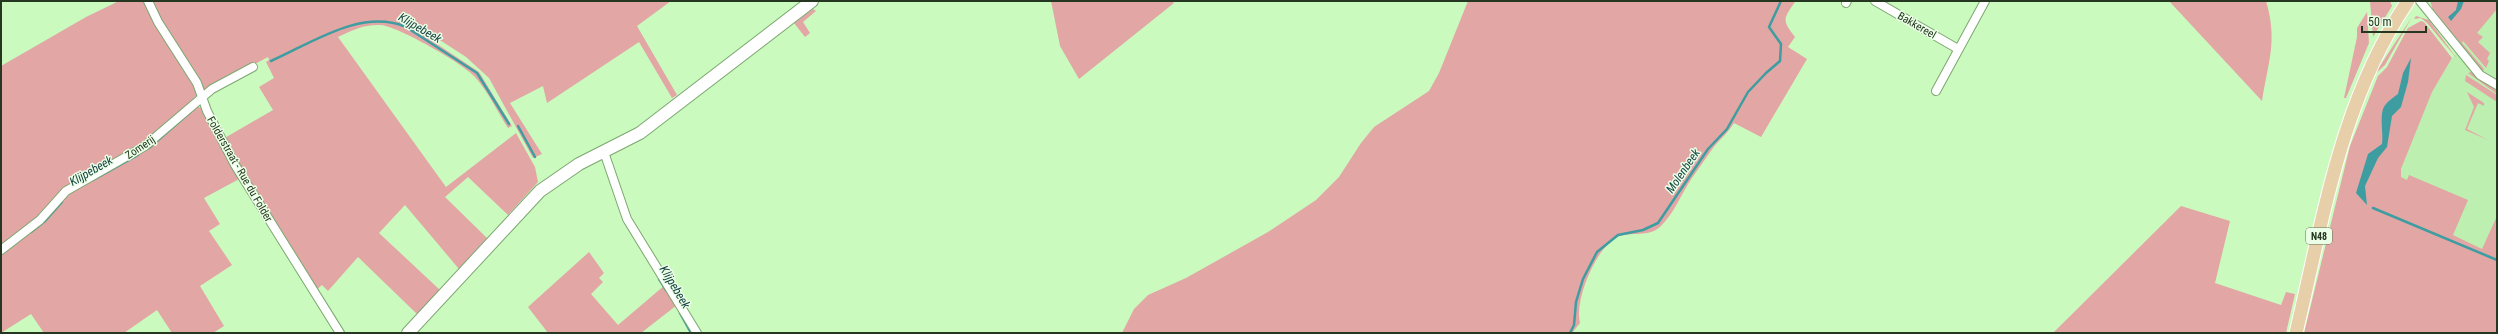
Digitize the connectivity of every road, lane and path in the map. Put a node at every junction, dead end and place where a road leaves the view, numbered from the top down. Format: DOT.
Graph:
graph roads {
  1 [pos="148,1"];
  2 [pos="812,1"];
  3 [pos="1875,1"];
  4 [pos="1985,1"];
  5 [pos="2420,1"];
  6 [pos="2403,3"];
  7 [pos="1958,49"];
  8 [pos="253,67"];
  9 [pos="2497,85"];
  10 [pos="1936,90"];
  11 [pos="201,98"];
  12 [pos="604,152"];
  13 [pos="1,250"];
  14 [pos="340,333"];
  15 [pos="408,333"];
  16 [pos="697,333"];
  17 [pos="2296,333"];
  1 -- 11 [label="street, Folderstraat - Rue du Folder"];
  2 -- 12 [label="street"];
  3 -- 7 [label="street, Bakkereel"];
  4 -- 7 [label="street"];
  5 -- 9 [label="street"];
  6 -- 17 [label="main road, N48"];
  7 -- 10 [label="street"];
  8 -- 11 [label="street, Zomerij"];
  11 -- 13 [label="street, Zomerij"];
  11 -- 14 [label="street, Folderstraat - Rue du Folder"];
  12 -- 15 [label="street"];
  12 -- 16 [label="street"];
}
